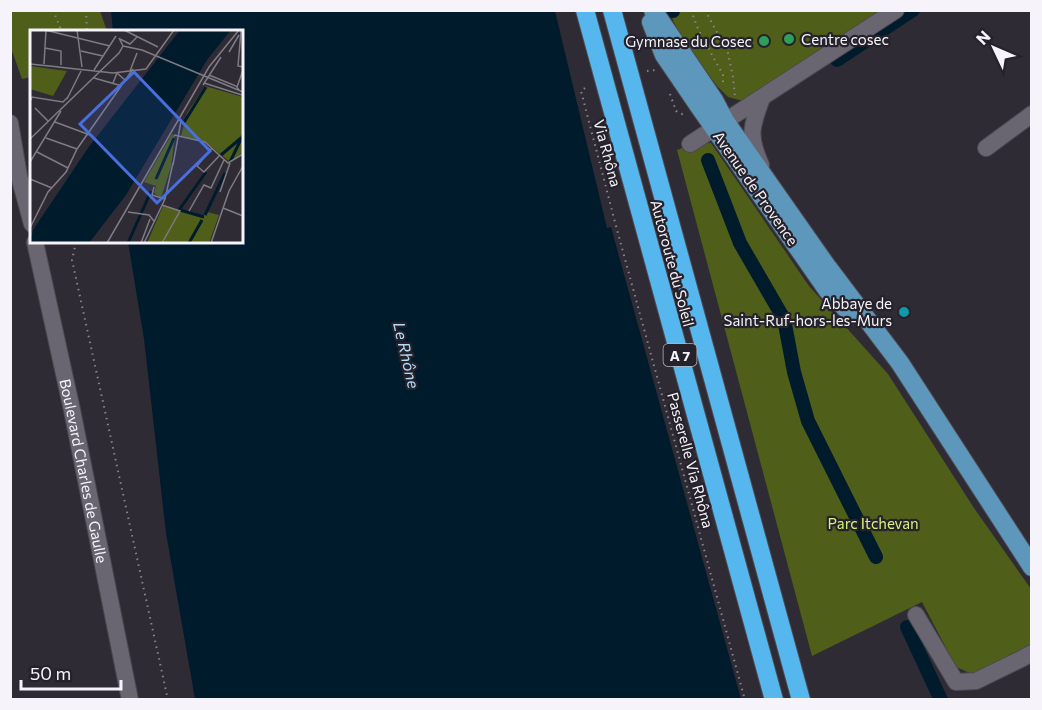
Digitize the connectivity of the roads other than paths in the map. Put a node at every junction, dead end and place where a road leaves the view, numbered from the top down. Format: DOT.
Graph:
graph roads {
  1 [pos="585,10"];
  2 [pos="612,10"];
  3 [pos="647,10"];
  4 [pos="652,10"];
  5 [pos="896,10"];
  6 [pos="762,98"];
  7 [pos="1032,114"];
  8 [pos="10,123"];
  9 [pos="719,125"];
  10 [pos="690,144"];
  11 [pos="986,148"];
  12 [pos="15,178"];
  13 [pos="772,187"];
  14 [pos="30,219"];
  15 [pos="35,243"];
  16 [pos="890,348"];
  17 [pos="1032,567"];
  18 [pos="916,615"];
  19 [pos="1032,653"];
  20 [pos="130,699"];
  21 [pos="774,699"];
  22 [pos="801,699"];
  1 -- 21 [label="highway, Autoroute du Soleil / A 7"];
  2 -- 22 [label="highway, Autoroute du Soleil / A 7"];
  3 -- 9 [label="main road, Avenue de Provence"];
  4 -- 9 [label="main road, Avenue de Provence"];
  5 -- 6 [label="street"];
  6 -- 9 [label="street"];
  6 -- 13 [label="street, Avenue de Provence"];
  7 -- 11 [label="street"];
  8 -- 12 [label="street"];
  9 -- 10 [label="street"];
  9 -- 13 [label="main road, Avenue de Provence"];
  9 -- 16 [label="main road, Avenue de Provence"];
  12 -- 14 [label="street"];
  13 -- 16 [label="main road, Avenue de Provence"];
  15 -- 20 [label="street, Boulevard Charles de Gaulle"];
  16 -- 17 [label="main road, Avenue de Provence"];
  18 -- 19 [label="street"];
}
